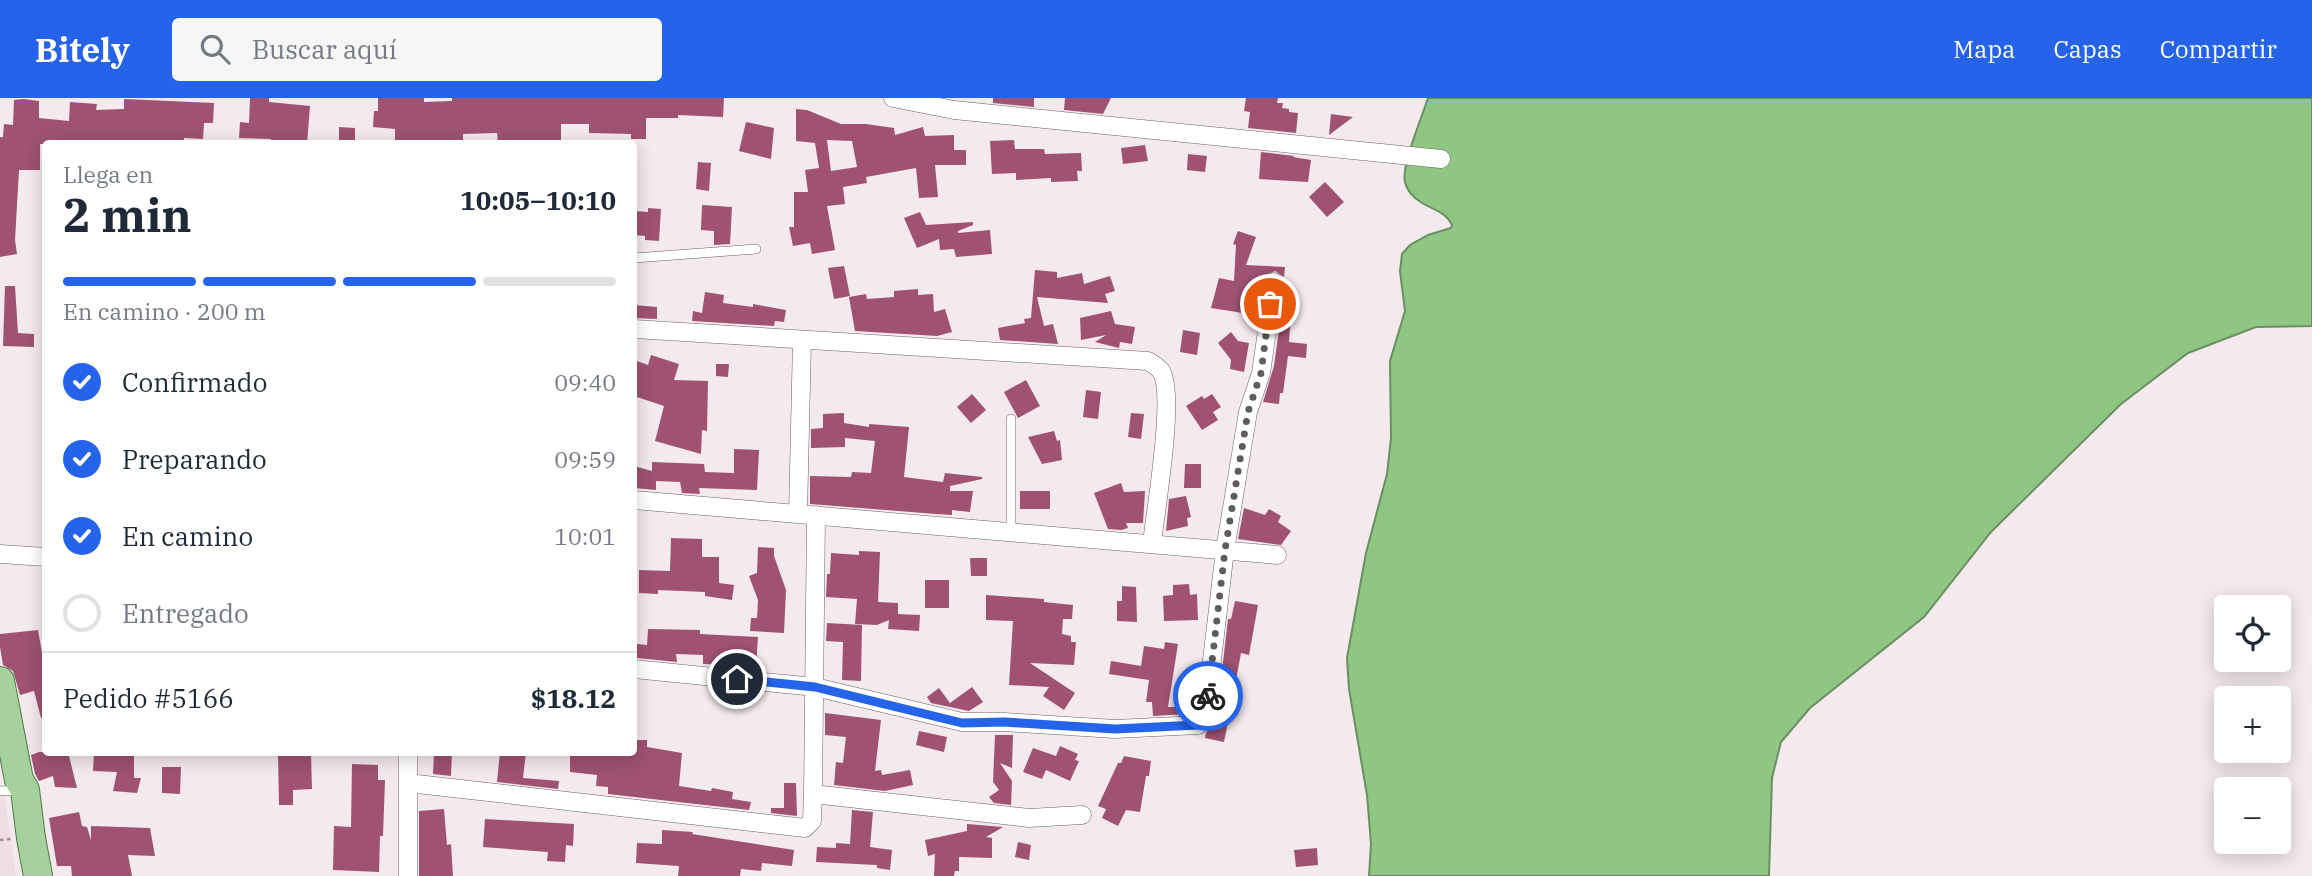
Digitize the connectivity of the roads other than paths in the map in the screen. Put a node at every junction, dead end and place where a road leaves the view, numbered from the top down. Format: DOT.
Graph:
graph roads {
  1 [pos="893,98"];
  2 [pos="1441,159"];
  3 [pos="756,249"];
  4 [pos="637,258"];
  5 [pos="1274,282"];
  6 [pos="637,329"];
  7 [pos="802,341"];
  8 [pos="1011,419"];
  9 [pos="637,500"];
  10 [pos="798,514"];
  11 [pos="816,515"];
  12 [pos="1011,531"];
  13 [pos="1152,544"];
  14 [pos="1225,550"];
  15 [pos="0,554"];
  16 [pos="1277,555"];
  17 [pos="42,557"];
  18 [pos="637,669"];
  19 [pos="0,681"];
  20 [pos="815,687"];
  21 [pos="408,756"];
  22 [pos="8,783"];
  23 [pos="408,783"];
  24 [pos="813,794"];
  25 [pos="1082,815"];
  26 [pos="23,876"];
  27 [pos="38,876"];
  28 [pos="408,876"];
  1 -- 2 [label="street"];
  3 -- 4 [label="lane"];
  5 -- 14 [label="street"];
  6 -- 7 [label="street"];
  7 -- 10 [label="street"];
  7 -- 13 [label="street"];
  8 -- 12 [label="lane"];
  9 -- 10 [label="street"];
  10 -- 11 [label="street"];
  11 -- 12 [label="street"];
  11 -- 20 [label="street"];
  12 -- 13 [label="street"];
  13 -- 14 [label="street"];
  14 -- 16 [label="street"];
  14 -- 20 [label="street"];
  15 -- 17 [label="street"];
  18 -- 20 [label="street"];
  19 -- 22 [label="main road"];
  20 -- 24 [label="street"];
  21 -- 23 [label="street"];
  22 -- 26 [label="main road"];
  22 -- 27 [label="main road"];
  23 -- 24 [label="street"];
  23 -- 28 [label="street"];
  24 -- 25 [label="street"];
}
